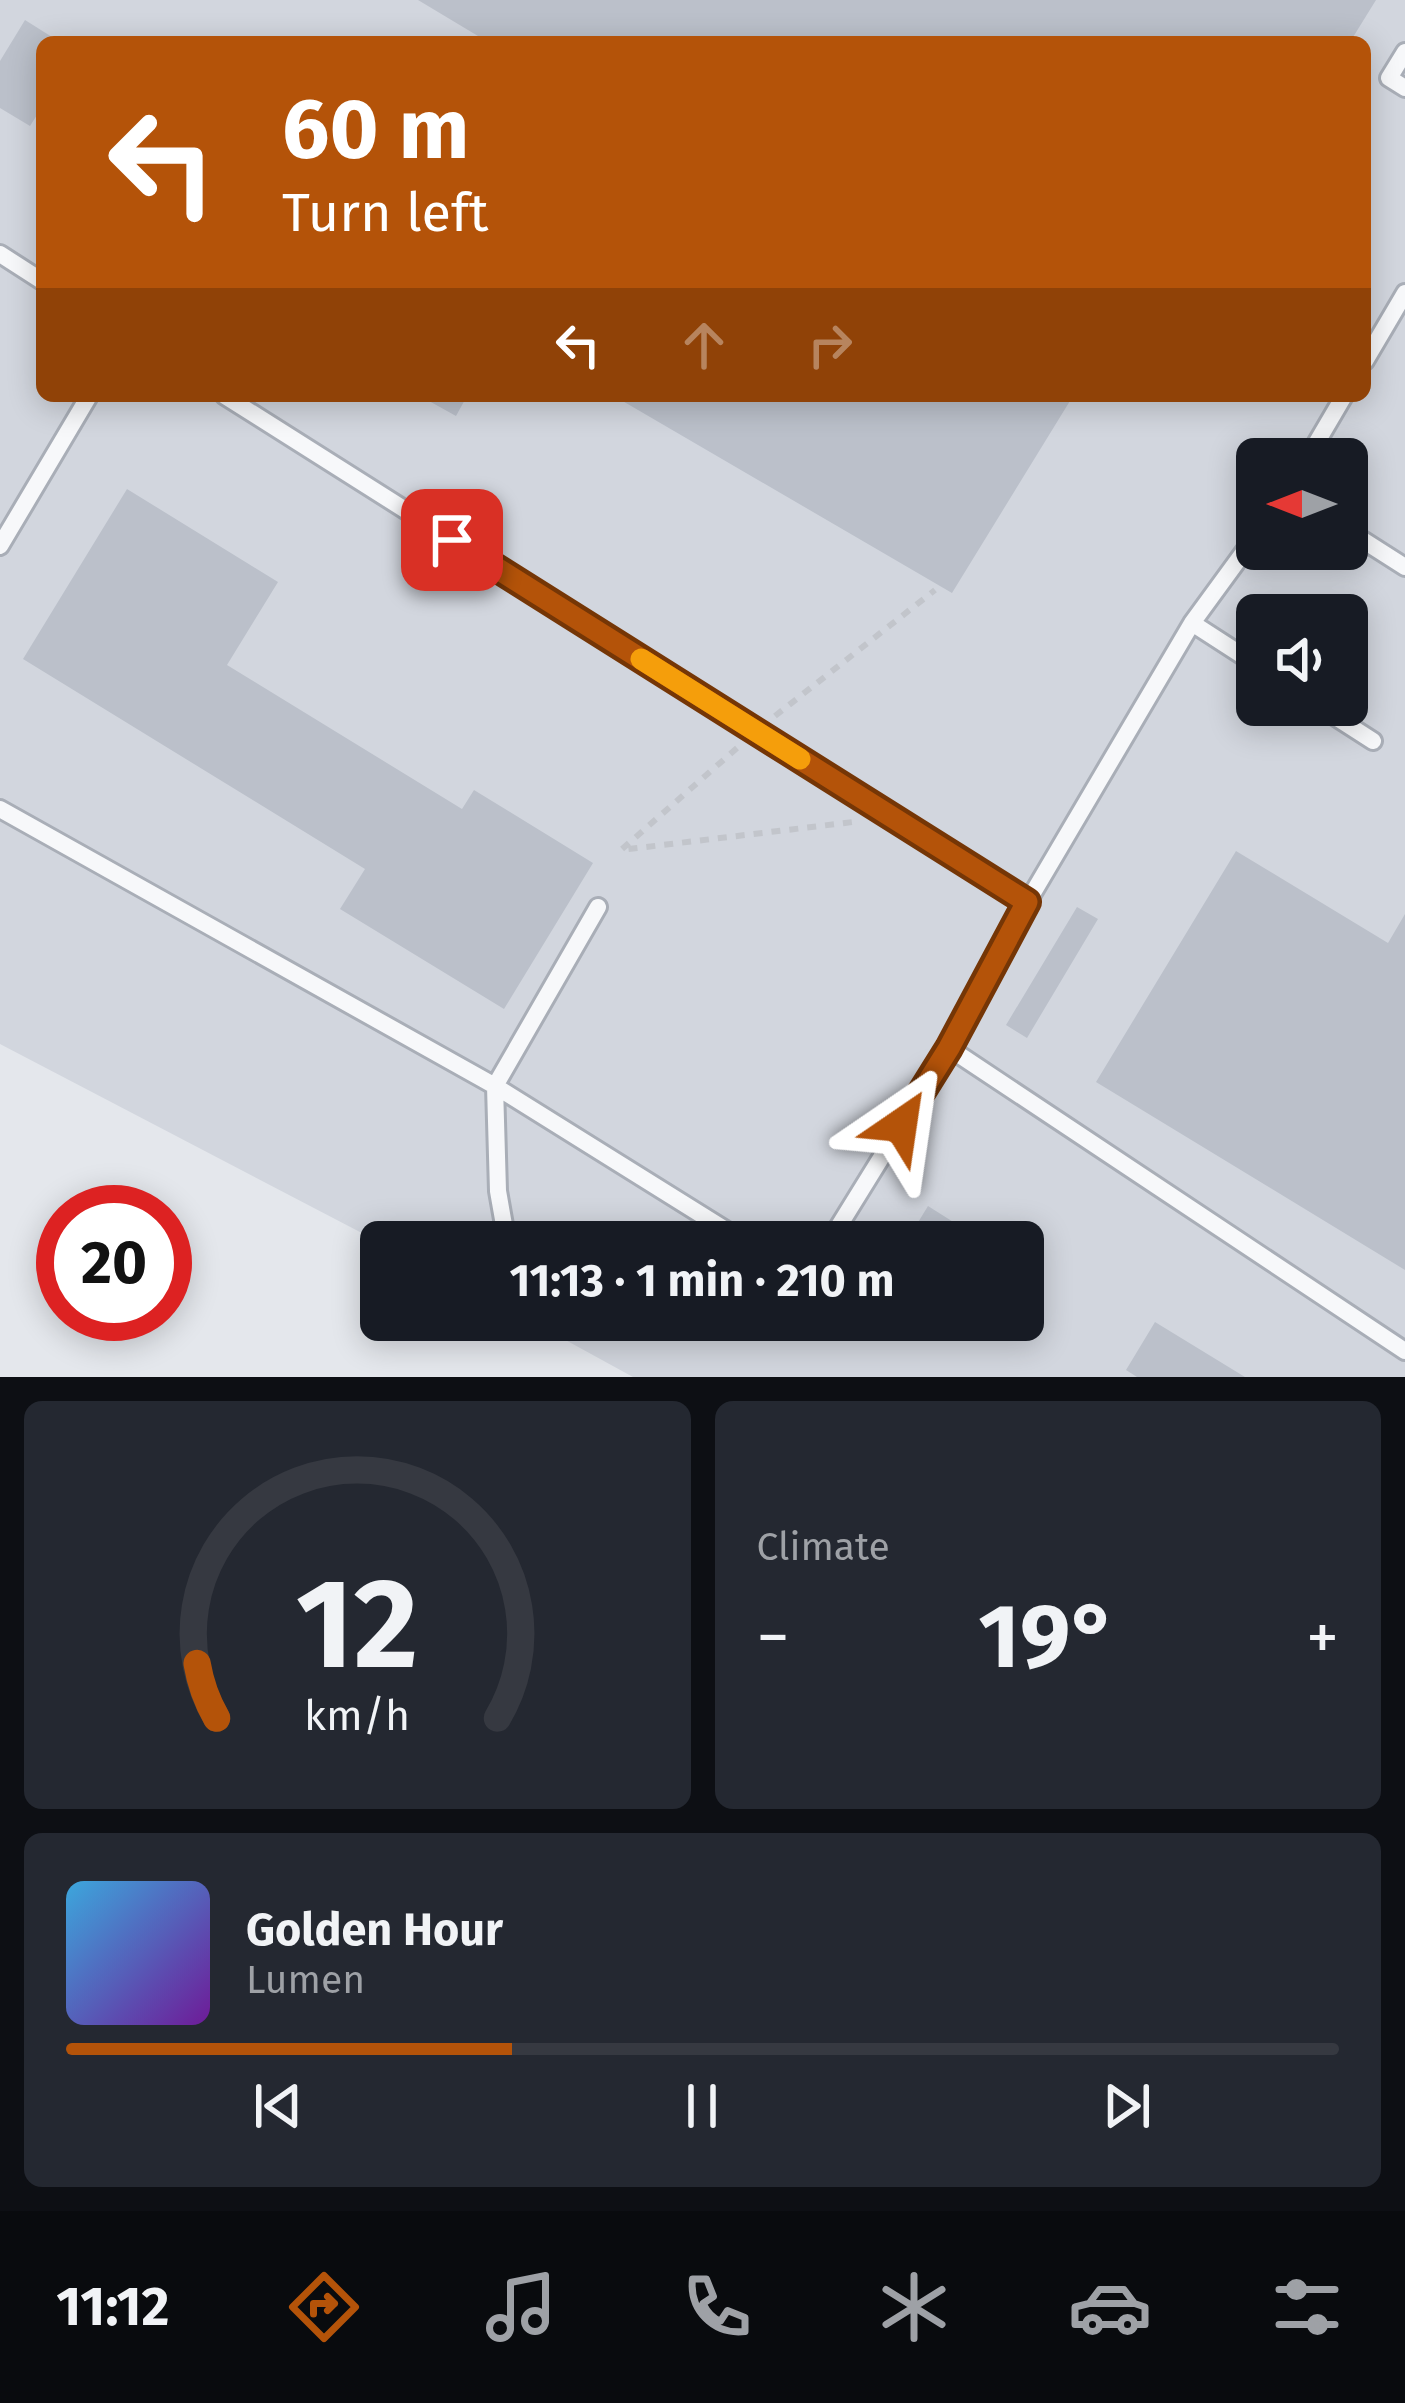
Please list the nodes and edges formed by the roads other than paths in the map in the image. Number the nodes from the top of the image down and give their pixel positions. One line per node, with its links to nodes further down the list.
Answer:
1 (1405, 52): 2 (lane)
2 (1405, 88)
3 (0, 254): 4 (lane)
4 (36, 276)
5 (1404, 296): 6 (lane)
6 (1371, 351)
7 (85, 402): 12 (lane)
8 (235, 402): 20 (lane)
9 (1340, 402): 10 (lane)
10 (1319, 438)
11 (1368, 543): 14 (lane)
12 (0, 546)
13 (1236, 563): 15 (lane)
14 (1405, 567)
15 (1192, 623): 16 (lane); 20 (lane)
16 (1236, 651)
17 (1350, 726): 18 (lane)
18 (1373, 741)
19 (0, 809): 23 (lane)
20 (1027, 902): 22 (lane)
21 (598, 907): 23 (lane)
22 (949, 1048): 26 (lane); 27 (lane)
23 (495, 1086): 24 (lane); 25 (lane)
24 (504, 1221)
25 (711, 1221)
26 (842, 1221)
27 (1405, 1351)

